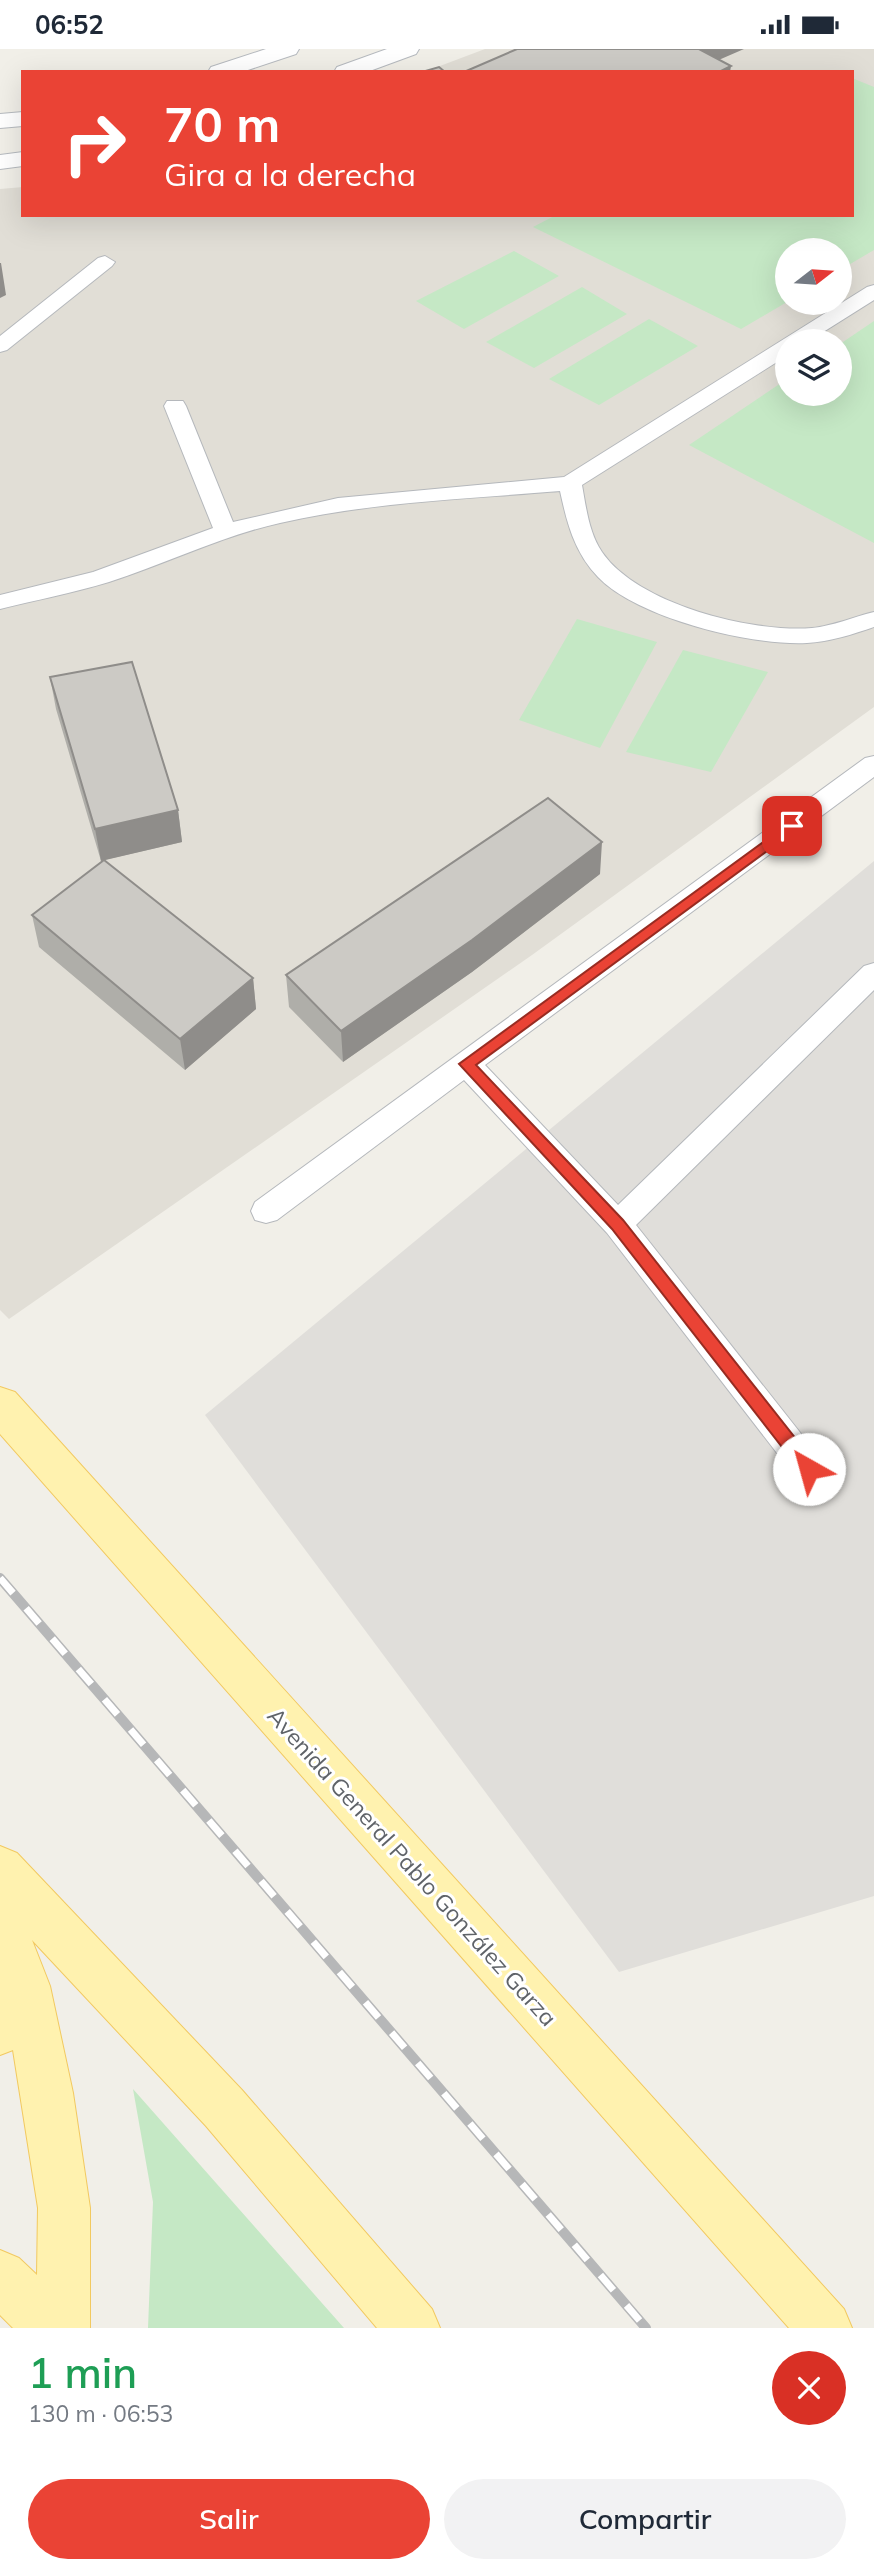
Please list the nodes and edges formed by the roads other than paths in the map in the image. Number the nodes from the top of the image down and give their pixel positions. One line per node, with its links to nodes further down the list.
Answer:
1 (288, 49): 3 (main road)
2 (408, 49): 4 (main road)
3 (225, 70)
4 (350, 70)
5 (21, 119): 6 (main road)
6 (0, 121)
7 (21, 159): 8 (main road)
8 (0, 162)
9 (106, 262): 12 (lane)
10 (874, 291): 11 (lane)
11 (814, 329)
12 (0, 346)
13 (775, 354): 15 (lane)
14 (175, 407): 16 (lane)
15 (570, 483): 16 (lane); 18 (lane)
16 (225, 531): 17 (lane)
17 (0, 602)
18 (874, 619)
19 (874, 764): 21 (lane)
20 (874, 973): 23 (lane)
21 (466, 1064): 22 (lane); 23 (lane)
22 (266, 1211)
23 (618, 1224): 25 (lane)
24 (8, 1428): 34 (main road, Avenida General Pablo González Garza)
25 (809, 1469)
26 (0, 1870): 33 (main road)
27 (0, 1920): 28 (main road)
28 (25, 1986): 29 (main road); 32 (main road)
29 (0, 2030)
30 (0, 2277): 31 (main road)
31 (52, 2328)
32 (63, 2328)
33 (413, 2328)
34 (825, 2328)

